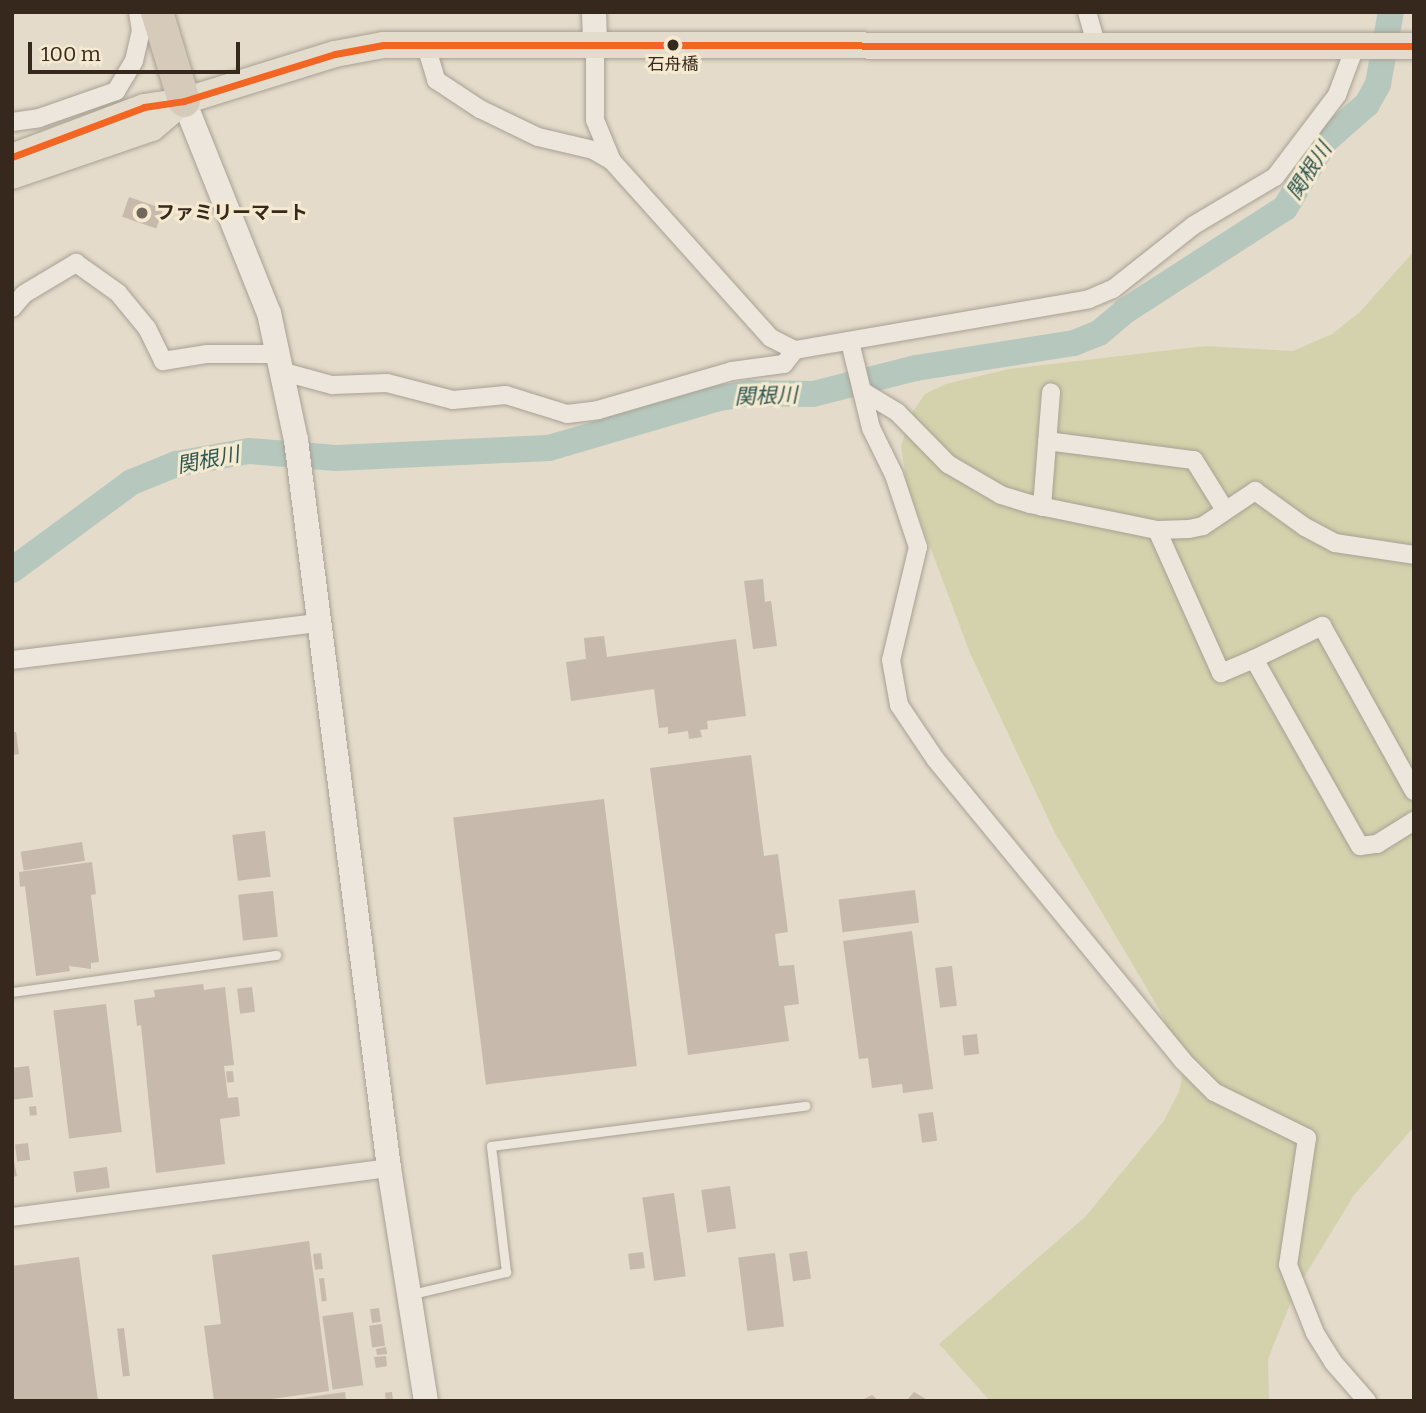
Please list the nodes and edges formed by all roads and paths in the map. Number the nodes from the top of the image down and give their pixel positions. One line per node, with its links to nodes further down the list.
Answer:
1 (138, 12): 11 (street)
2 (157, 12): 10 (highway)
3 (594, 12): 6 (street)
4 (1087, 12): 7 (street)
5 (425, 43): 6 (main road); 10 (main road); 13 (street)
6 (595, 43): 7 (main road); 13 (street)
7 (1097, 46): 8 (main road)
8 (1364, 46): 9 (main road); 16 (street)
9 (1409, 46)
10 (184, 101): 12 (main road); 14 (main road); 18 (street)
11 (12, 122)
12 (12, 157)
13 (612, 161): 17 (street)
14 (12, 176)
15 (12, 308): 18 (street)
16 (850, 342): 17 (street); 19 (street)
17 (795, 350): 18 (street)
18 (282, 363): 26 (street)
19 (862, 391): 22 (street); 38 (street)
20 (1051, 392): 21 (street)
21 (1047, 441): 22 (street); 23 (street)
22 (1042, 507): 24 (street)
23 (1225, 510): 24 (street); 25 (street)
24 (1157, 530): 27 (street)
25 (1414, 555)
26 (319, 623): 28 (street); 34 (street)
27 (1254, 659): 29 (street); 30 (street)
28 (12, 660)
29 (1414, 791)
30 (1414, 821)
31 (276, 955): 32 (lane)
32 (12, 992)
33 (806, 1106): 36 (lane)
34 (389, 1168): 35 (street); 36 (street)
35 (12, 1217)
36 (412, 1294): 37 (street)
37 (426, 1401)
38 (1367, 1401)

